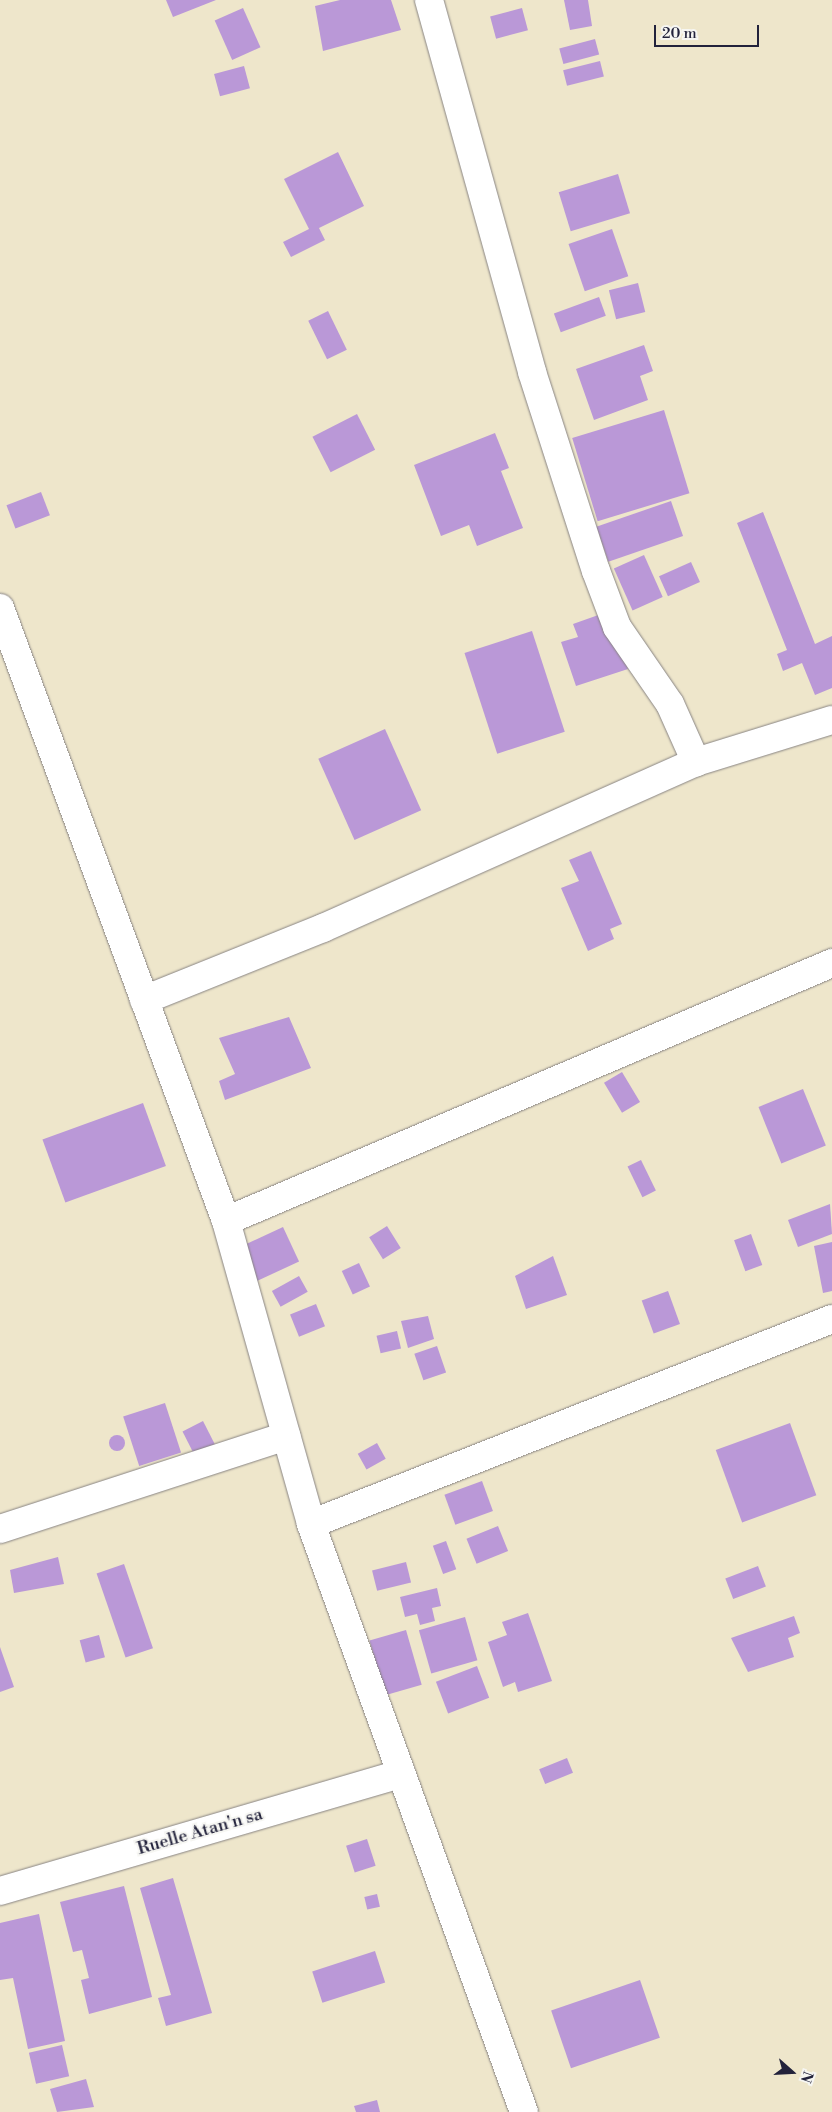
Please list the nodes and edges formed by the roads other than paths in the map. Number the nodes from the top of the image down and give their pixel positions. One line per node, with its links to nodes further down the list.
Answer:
1 (429, 0): 4 (street)
2 (0, 608): 6 (street)
3 (832, 720): 4 (street)
4 (696, 762): 6 (street)
5 (832, 962): 7 (street)
6 (144, 1000): 7 (street)
7 (226, 1221): 9 (street)
8 (832, 1319): 10 (street)
9 (286, 1436): 10 (street); 11 (street)
10 (311, 1524): 12 (street)
11 (0, 1529)
12 (401, 1774): 13 (street, Ruelle Atan'n sa); 14 (street)
13 (0, 1891)
14 (524, 2112)

